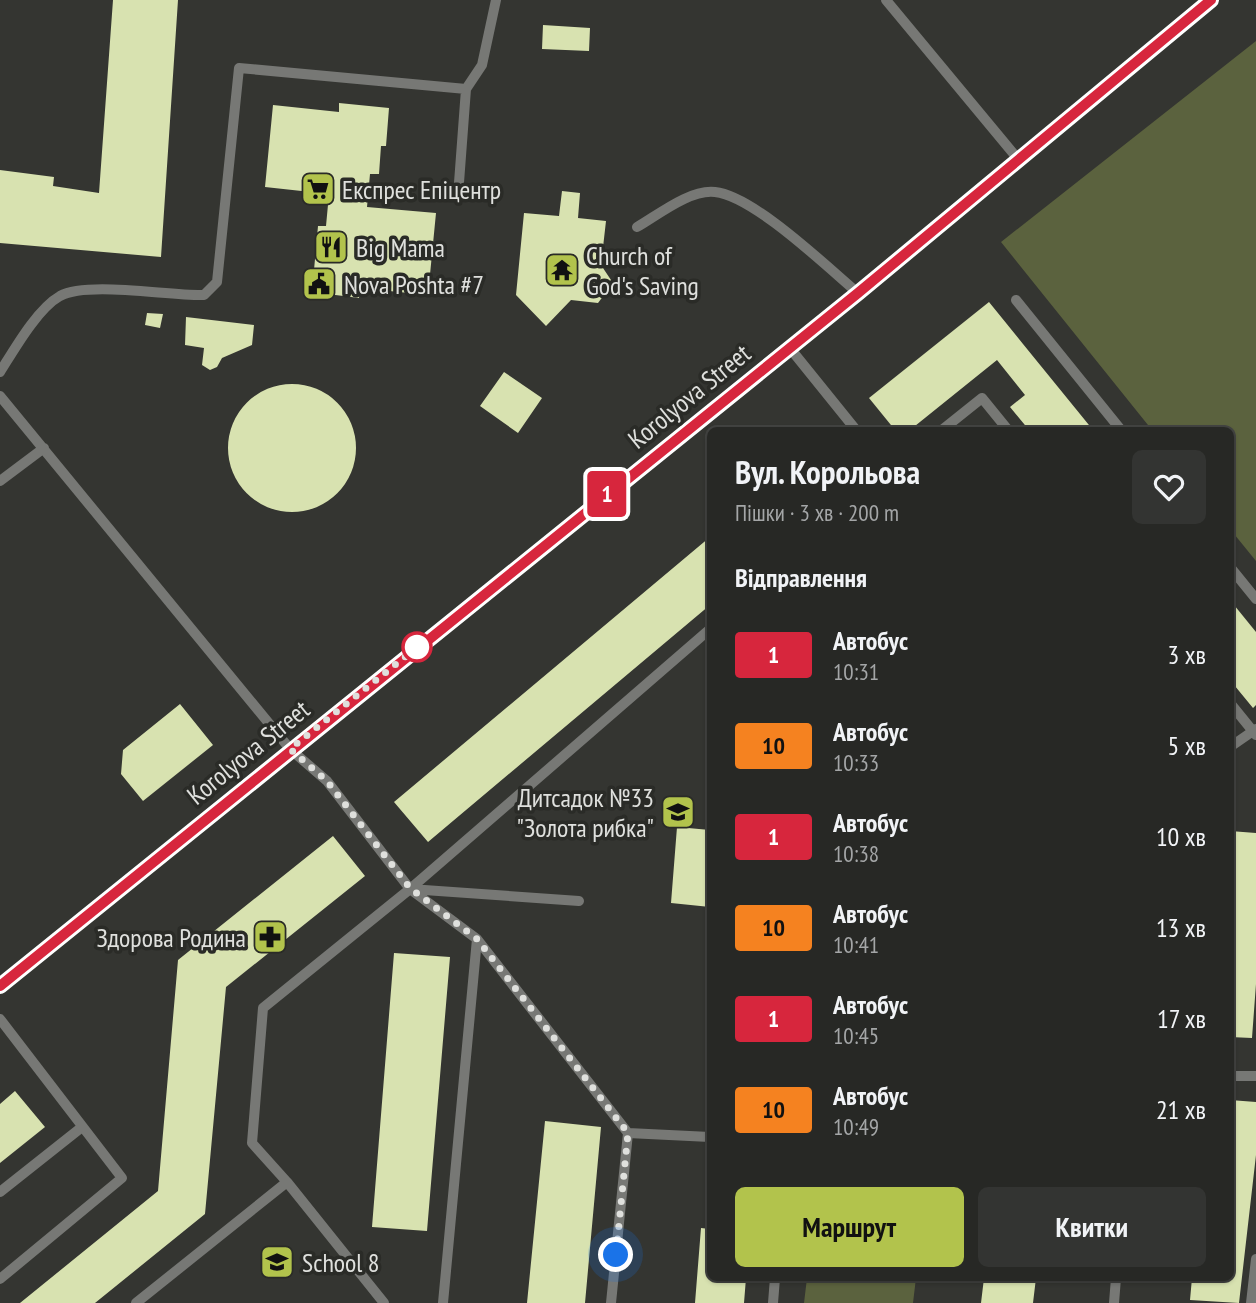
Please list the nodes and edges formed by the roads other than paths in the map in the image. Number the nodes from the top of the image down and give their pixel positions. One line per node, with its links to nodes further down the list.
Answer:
1 (495, 0): 4 (lane)
2 (886, 0): 5 (lane)
3 (1211, 0): 5 (street, Korolyova Street)
4 (466, 89): 6 (lane); 11 (lane)
5 (1018, 159): 8 (street, Korolyova Street)
6 (458, 196)
7 (637, 227): 8 (lane)
8 (858, 293): 10 (street, Korolyova Street)
9 (1016, 300): 16 (lane)
10 (789, 347): 13 (lane); 25 (street, Korolyova Street)
11 (0, 372)
12 (0, 396): 17 (lane)
13 (854, 427)
14 (946, 427): 15 (lane)
15 (1006, 427)
16 (1119, 427)
17 (44, 448): 18 (lane); 25 (lane)
18 (0, 481)
19 (1234, 572): 20 (lane)
20 (1256, 599)
21 (707, 632): 26 (lane)
22 (1234, 708): 23 (lane)
23 (1255, 732): 24 (lane)
24 (1234, 745)
25 (290, 749): 26 (lane); 29 (street, Korolyova Street)
26 (410, 888): 27 (lane); 28 (lane); 36 (lane)
27 (579, 901)
28 (477, 939): 34 (lane); 44 (lane)
29 (0, 986)
30 (0, 1019): 33 (lane)
31 (1234, 1076): 32 (lane)
32 (1256, 1076)
33 (82, 1127): 37 (lane); 39 (lane)
34 (628, 1133): 35 (lane); 45 (lane)
35 (707, 1137)
36 (287, 1182): 42 (lane); 43 (lane)
37 (0, 1192)
38 (1256, 1259): 48 (lane)
39 (0, 1279)
40 (775, 1281): 46 (lane)
41 (1116, 1281): 47 (lane)
42 (136, 1303)
43 (384, 1303)
44 (443, 1303)
45 (611, 1303)
46 (773, 1303)
47 (1114, 1303)
48 (1251, 1303)

